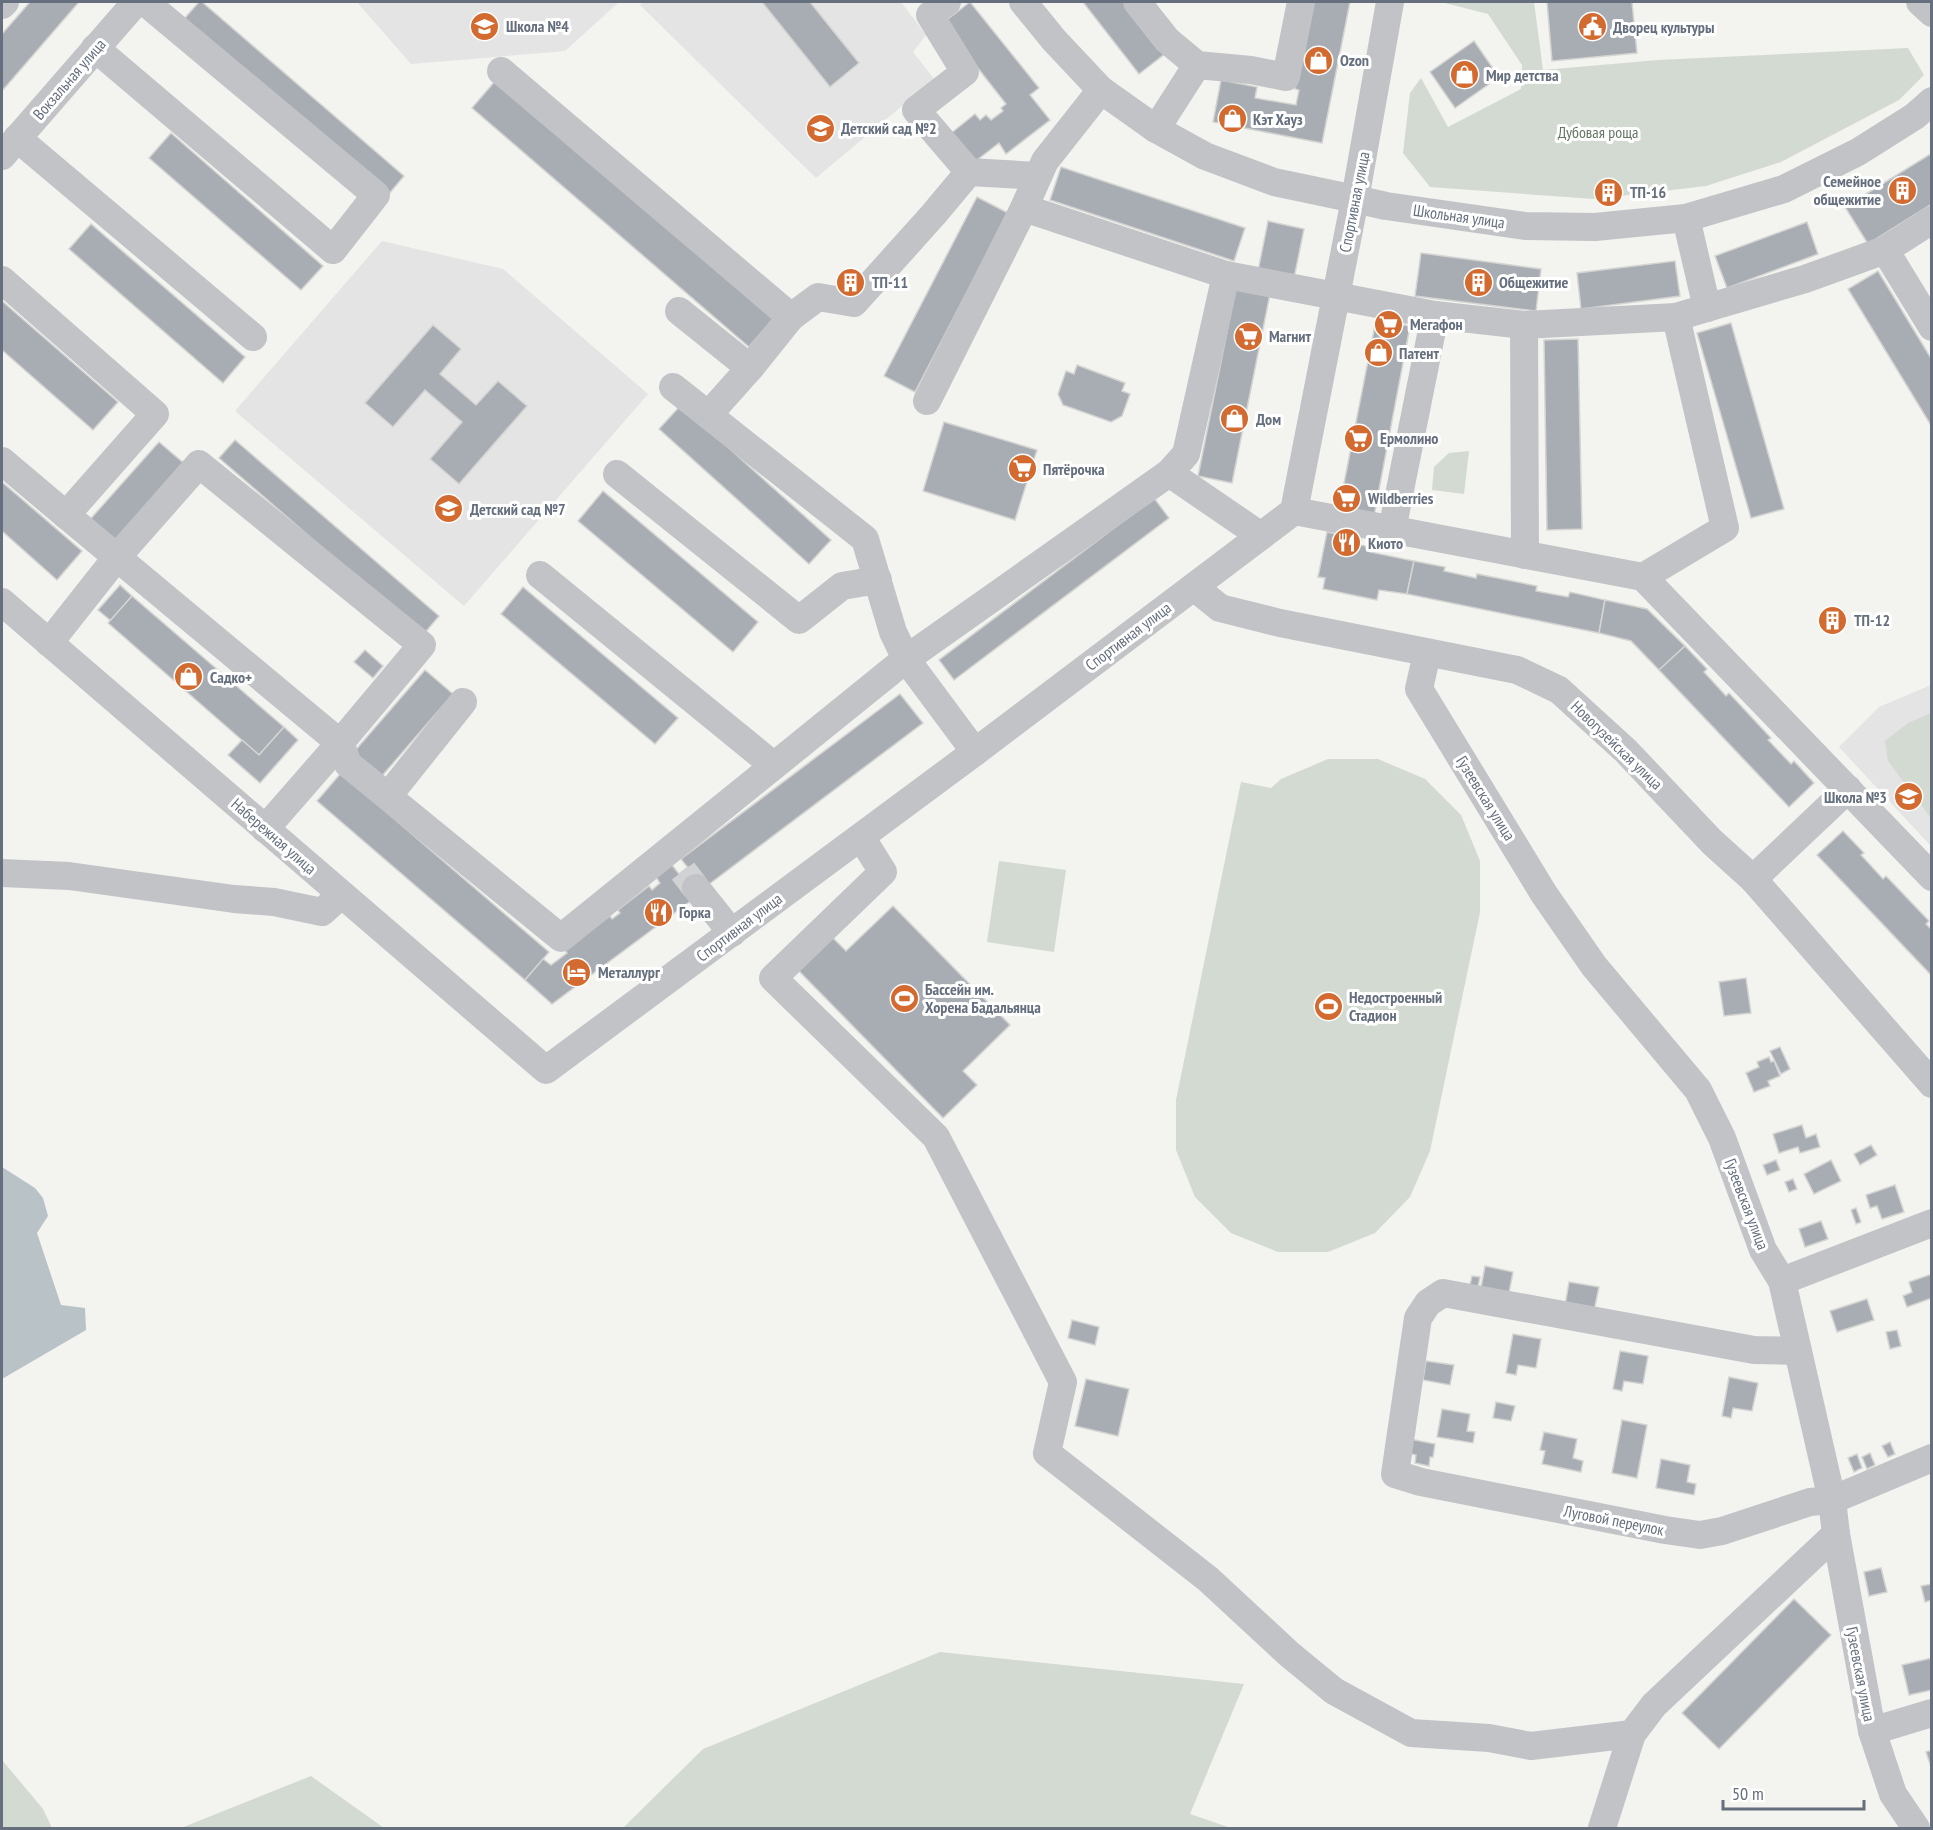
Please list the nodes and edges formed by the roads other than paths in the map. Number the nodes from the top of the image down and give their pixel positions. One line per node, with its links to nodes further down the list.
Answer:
1 (5, 2): 10 (street)
2 (136, 2): 12 (street, Вокзальная улица)
3 (145, 2): 12 (street)
4 (947, 2): 19 (street)
5 (1023, 2): 15 (street, Школьная улица)
6 (1137, 2): 13 (street)
7 (1301, 2): 13 (street)
8 (1390, 2): 21 (street, Спортивная улица)
9 (1920, 2): 11 (street)
10 (2, 5)
11 (1932, 13)
12 (95, 48): 18 (street, Вокзальная улица)
13 (1197, 65): 17 (street)
14 (501, 71): 32 (street)
15 (1101, 90): 17 (street, Школьная улица); 20 (street)
16 (1932, 101): 23 (street, Школьная улица)
17 (1156, 129): 21 (street, Школьная улица)
18 (9, 147): 36 (street)
19 (969, 172): 20 (street); 32 (street)
20 (1038, 176): 22 (street)
21 (1354, 199): 23 (street, Школьная улица); 28 (street, Спортивная улица)
22 (1024, 208): 26 (street); 39 (street)
23 (1686, 218): 29 (street)
24 (1932, 220): 25 (street)
25 (1885, 250): 29 (street); 35 (street)
26 (1226, 275): 28 (street); 42 (street)
27 (2, 280): 45 (street)
28 (1336, 295): 31 (street); 44 (street, Спортивная улица)
29 (1707, 308): 33 (street)
30 (679, 311): 37 (street)
31 (1435, 315): 34 (street); 46 (street)
32 (790, 317): 37 (street)
33 (1676, 317): 34 (street); 51 (street)
34 (1524, 325): 48 (street)
35 (1932, 327)
36 (253, 338)
37 (750, 368): 40 (street)
38 (673, 387): 40 (street)
39 (927, 401)
40 (709, 414): 52 (street)
41 (2, 461): 45 (street)
42 (1169, 473): 47 (street); 57 (street)
43 (617, 474): 52 (street)
44 (1294, 511): 46 (street); 47 (street, Спортивная улица)
45 (66, 515): 49 (street)
46 (1392, 530): 48 (street)
47 (1261, 536): 53 (street, Спортивная улица)
48 (1525, 555): 51 (street)
49 (117, 557): 55 (street); 59 (street); 59 (street)
50 (540, 575): 61 (street)
51 (1644, 577): 62 (street)
52 (878, 580): 57 (street)
53 (1194, 587): 56 (street, Новогузейская улица); 60 (street, Спортивная улица)
54 (2, 602): 55 (street, Набережная улица)
55 (49, 643): 64 (street, Набережная улица)
56 (1427, 652): 69 (street, Новогузейская улица); 75 (street, Гузеевская улица)
57 (906, 659): 60 (street); 61 (street)
58 (463, 702): 63 (street)
59 (340, 743): 63 (street); 64 (street)
60 (975, 752): 65 (street, Спортивная улица)
61 (773, 765): 66 (street)
62 (1848, 789): 68 (street); 69 (street)
63 (388, 796): 66 (street)
64 (265, 829): 70 (street, Набережная улица)
65 (861, 837): 71 (street, Спортивная улица); 82 (street)
66 (682, 870): 71 (street)
67 (2, 873): 70 (street)
68 (1932, 877)
69 (1753, 879): 73 (street, Новогузейская улица)
70 (341, 895): 72 (street, Набережная улица)
71 (732, 933): 72 (street, Спортивная улица)
72 (546, 1070)
73 (1932, 1084)
74 (1932, 1223): 75 (street)
75 (1782, 1281): 76 (street, Гузеевская улица)
76 (1797, 1350): 78 (street, Гузеевская улица); 78 (street, Луговой переулок)
77 (1932, 1458): 78 (street, Луговой переулок)
78 (1832, 1500): 79 (street, Гузеевская улица)
79 (1836, 1534): 81 (street, Гузеевская улица); 82 (street)
80 (1932, 1713): 81 (street)
81 (1872, 1731): 84 (street, Гузеевская улица)
82 (1632, 1734): 83 (street)
83 (1602, 1828)
84 (1916, 1828)

